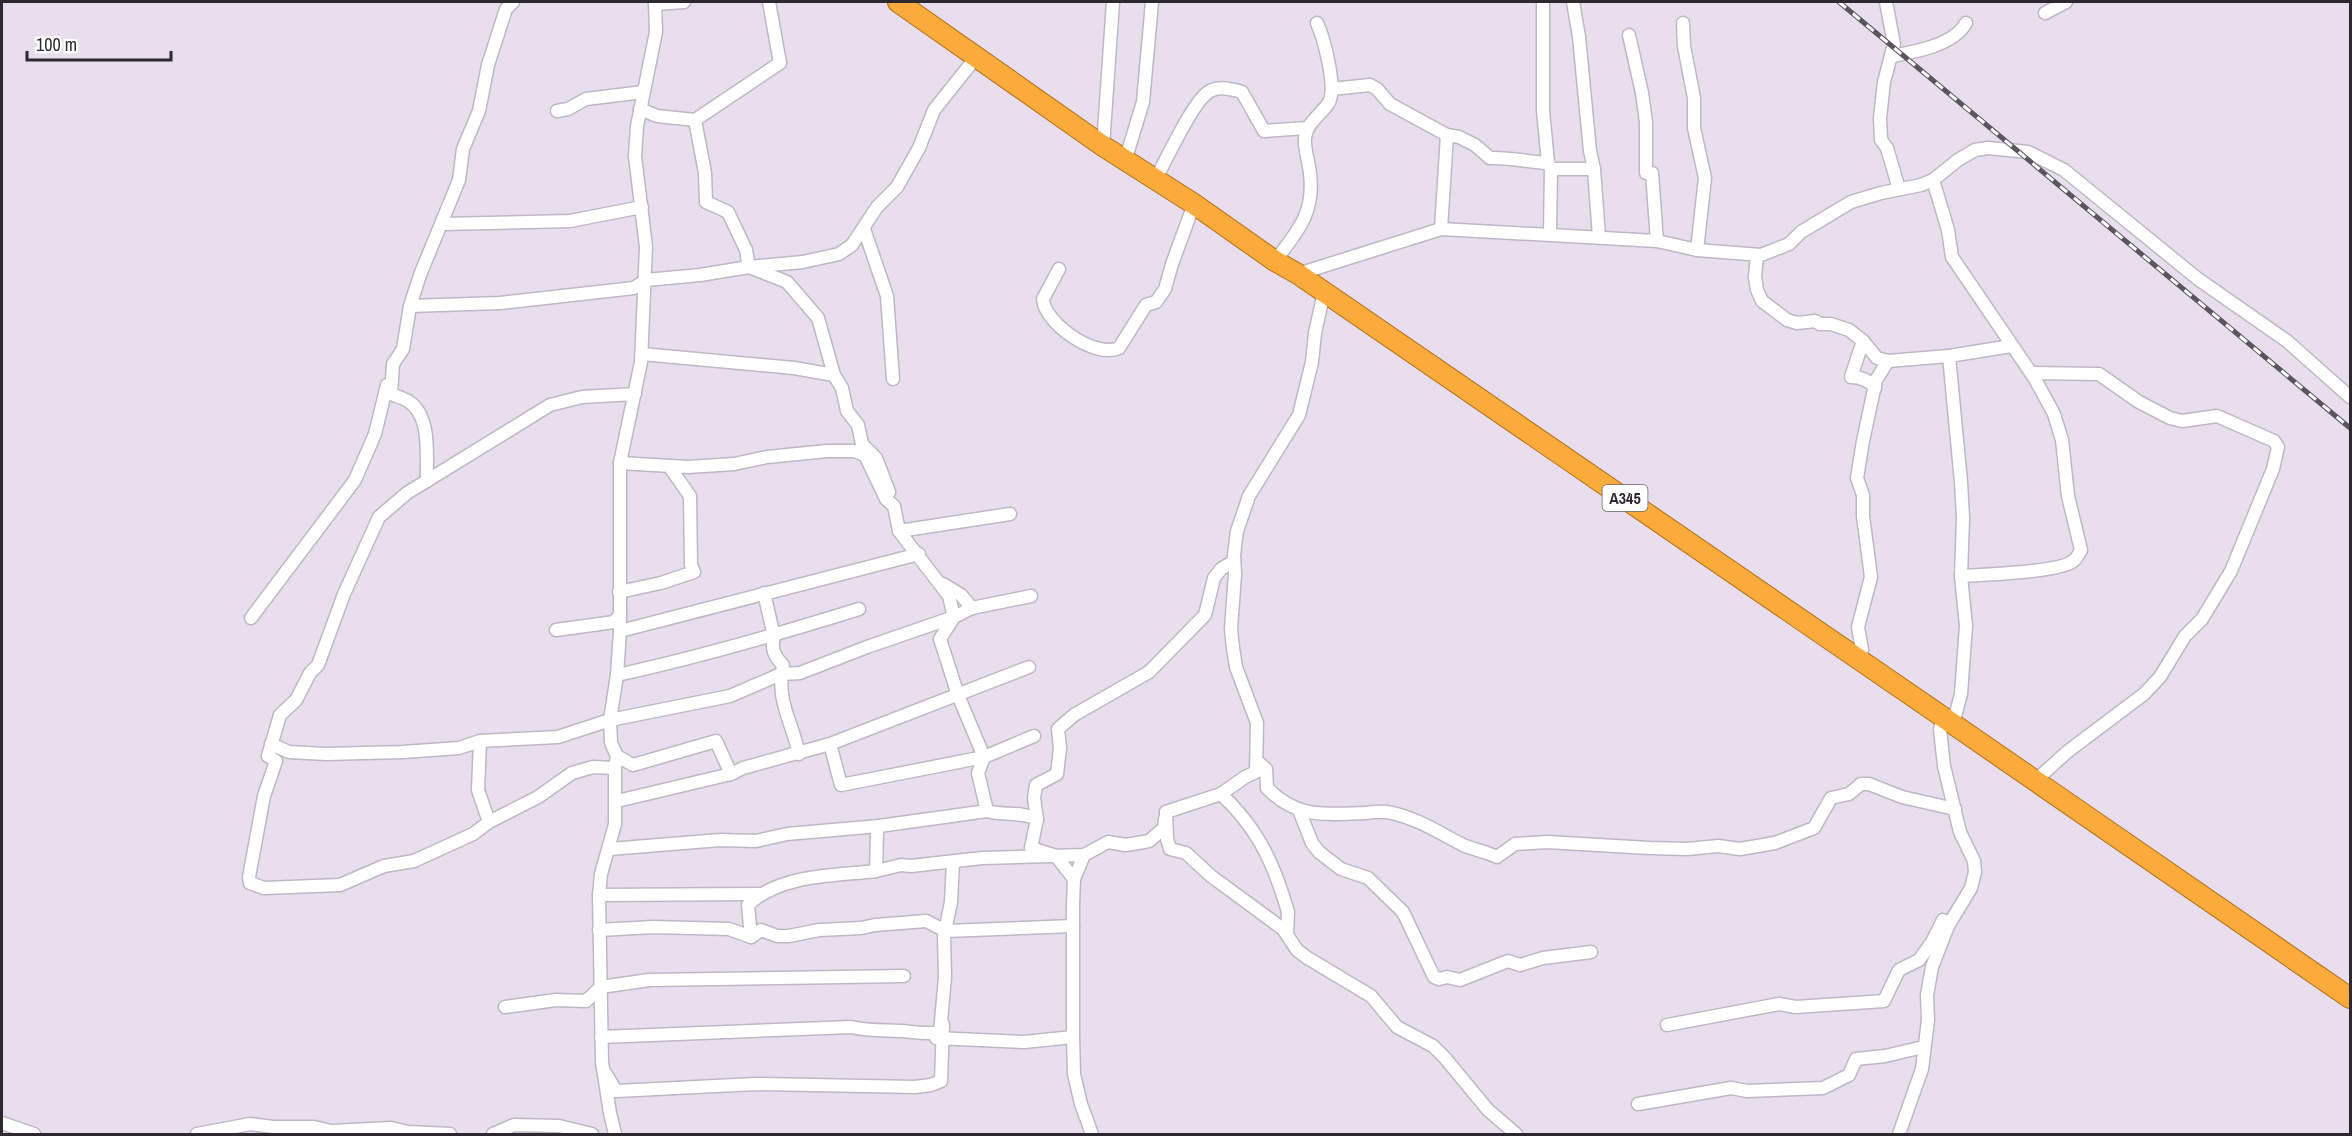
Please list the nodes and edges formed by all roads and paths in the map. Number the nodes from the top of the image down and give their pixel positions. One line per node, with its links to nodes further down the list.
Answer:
1 (513, 2): 35 (street)
2 (684, 2): 11 (street)
3 (770, 2): 23 (street)
4 (898, 2): 17 (highway, A345)
5 (1113, 2): 26 (street)
6 (1152, 2): 27 (street)
7 (1543, 2): 28 (street)
8 (1573, 2): 29 (street)
9 (1886, 2): 18 (street)
10 (2066, 2): 12 (street)
11 (655, 3): 20 (street)
12 (2046, 13)
13 (1317, 23): 19 (street)
14 (1683, 23): 41 (street)
15 (1966, 23): 18 (street)
16 (1629, 35): 40 (street)
17 (977, 56): 26 (highway, A345); 36 (street)
18 (1892, 56): 32 (street)
19 (1332, 89): 24 (street); 25 (street)
20 (643, 92): 21 (street); 22 (street)
21 (640, 108): 23 (street); 34 (street)
22 (557, 111)
23 (694, 120): 44 (street)
24 (1307, 128): 30 (street); 43 (street)
25 (1447, 135): 28 (street); 37 (street)
26 (1103, 146): 27 (highway, A345)
27 (1125, 161): 30 (highway, A345)
28 (1549, 166): 29 (street); 38 (street)
29 (1594, 169): 39 (street)
30 (1155, 180): 33 (highway, A345)
31 (1933, 180): 32 (street); 51 (street); 61 (street)
32 (1899, 189): 42 (street)
33 (1194, 204): 43 (highway, A345); 45 (street)
34 (642, 207): 35 (street); 47 (street)
35 (442, 224): 49 (street)
36 (864, 229): 44 (street); 58 (street)
37 (1441, 229): 38 (street); 46 (street)
38 (1550, 234): 39 (street)
39 (1599, 237): 40 (street)
40 (1657, 241): 41 (street)
41 (1697, 250): 42 (street)
42 (1757, 255): 50 (street)
43 (1275, 261): 46 (highway, A345)
44 (749, 267): 47 (street); 57 (street)
45 (1059, 269)
46 (1298, 274): 48 (highway, A345)
47 (646, 280): 49 (street); 52 (street)
48 (1324, 292): 71 (street); 85 (highway, A345)
49 (410, 306): 55 (street)
50 (1863, 341): 54 (street); 59 (street)
51 (2011, 346): 53 (street); 56 (street)
52 (642, 354): 57 (street); 60 (street)
53 (1949, 356): 54 (street); 72 (street)
54 (1888, 361): 59 (street)
55 (393, 364): 66 (street); 81 (street)
56 (2031, 373): 72 (street); 101 (street)
57 (834, 375): 62 (street)
58 (893, 379)
59 (1875, 388): 85 (street)
60 (635, 394): 64 (street); 66 (street)
61 (2350, 397)
62 (862, 444): 63 (street); 67 (street)
63 (767, 457): 65 (street); 67 (street)
64 (620, 463): 65 (street); 74 (street)
65 (669, 466): 74 (street)
66 (427, 481): 94 (street)
67 (894, 506): 69 (street)
68 (1010, 514): 69 (street)
69 (899, 531): 70 (street)
70 (919, 554): 73 (street); 75 (street)
71 (1234, 561): 98 (street); 110 (street)
72 (1961, 576): 91 (street)
73 (933, 577): 77 (street); 80 (street)
74 (620, 592): 79 (street)
75 (764, 593): 83 (street); 84 (street)
76 (1031, 596): 77 (street)
77 (972, 608): 80 (street)
78 (859, 609): 84 (street)
79 (620, 615): 82 (street); 83 (street)
80 (954, 617): 87 (street); 89 (street)
81 (251, 618)
82 (556, 630)
83 (620, 631): 88 (street)
84 (774, 636): 87 (street); 88 (street)
85 (1859, 661): 91 (highway, A345)
86 (1029, 667): 89 (street)
87 (781, 674): 90 (street); 96 (street)
88 (617, 675): 90 (street)
89 (958, 695): 95 (street); 97 (street)
90 (610, 720): 93 (street); 99 (street)
91 (1948, 721): 101 (highway, A345); 102 (street)
92 (1034, 736): 97 (street)
93 (480, 741): 94 (street); 111 (street)
94 (271, 744): 111 (street)
95 (830, 744): 96 (street); 97 (street)
96 (799, 754): 100 (street)
97 (984, 757): 108 (street)
98 (1257, 761): 103 (street); 107 (street)
99 (616, 762): 100 (street); 104 (street); 111 (street)
100 (731, 774): 104 (street)
101 (2035, 781): 131 (highway, A345)
102 (1948, 782): 105 (street); 106 (street)
103 (1221, 794): 109 (street); 125 (street)
104 (617, 801): 113 (street)
105 (1930, 804): 106 (street); 107 (street)
106 (1956, 809): 121 (street)
107 (1299, 810): 127 (street)
108 (987, 811): 110 (street); 112 (street)
109 (1166, 812): 114 (street); 125 (street)
110 (1037, 819): 115 (street)
111 (489, 822)
112 (879, 826): 113 (street); 117 (street)
113 (610, 849): 120 (street)
114 (1083, 855): 115 (street); 118 (street)
115 (1056, 856): 116 (street); 118 (street)
116 (954, 862): 117 (street); 124 (street)
117 (876, 871): 119 (street)
118 (1074, 879): 122 (street)
119 (759, 894): 120 (street); 126 (street)
120 (599, 895): 123 (street)
121 (1959, 909): 133 (street); 138 (street)
122 (1073, 926): 124 (street); 136 (street)
123 (599, 930): 126 (street); 130 (street)
124 (946, 931): 126 (street); 129 (street)
125 (1287, 934): 150 (street)
126 (751, 937)
127 (1591, 952)
128 (904, 976): 130 (street)
129 (944, 984): 135 (street); 137 (street)
130 (601, 987): 132 (street); 135 (street)
131 (2350, 998)
132 (505, 1007)
133 (1667, 1025)
134 (910, 1036): 137 (street)
135 (601, 1037): 139 (street)
136 (1073, 1037): 137 (street); 149 (street)
137 (944, 1038): 139 (street)
138 (1924, 1049): 140 (street); 151 (street)
139 (603, 1070): 148 (street)
140 (1638, 1104)
141 (2, 1123): 143 (street)
142 (232, 1131): 144 (street); 145 (street)
143 (34, 1134)
144 (197, 1134)
145 (450, 1134)
146 (493, 1134): 147 (street)
147 (592, 1134)
148 (615, 1134)
149 (1092, 1134)
150 (1516, 1134)
151 (1899, 1134)

